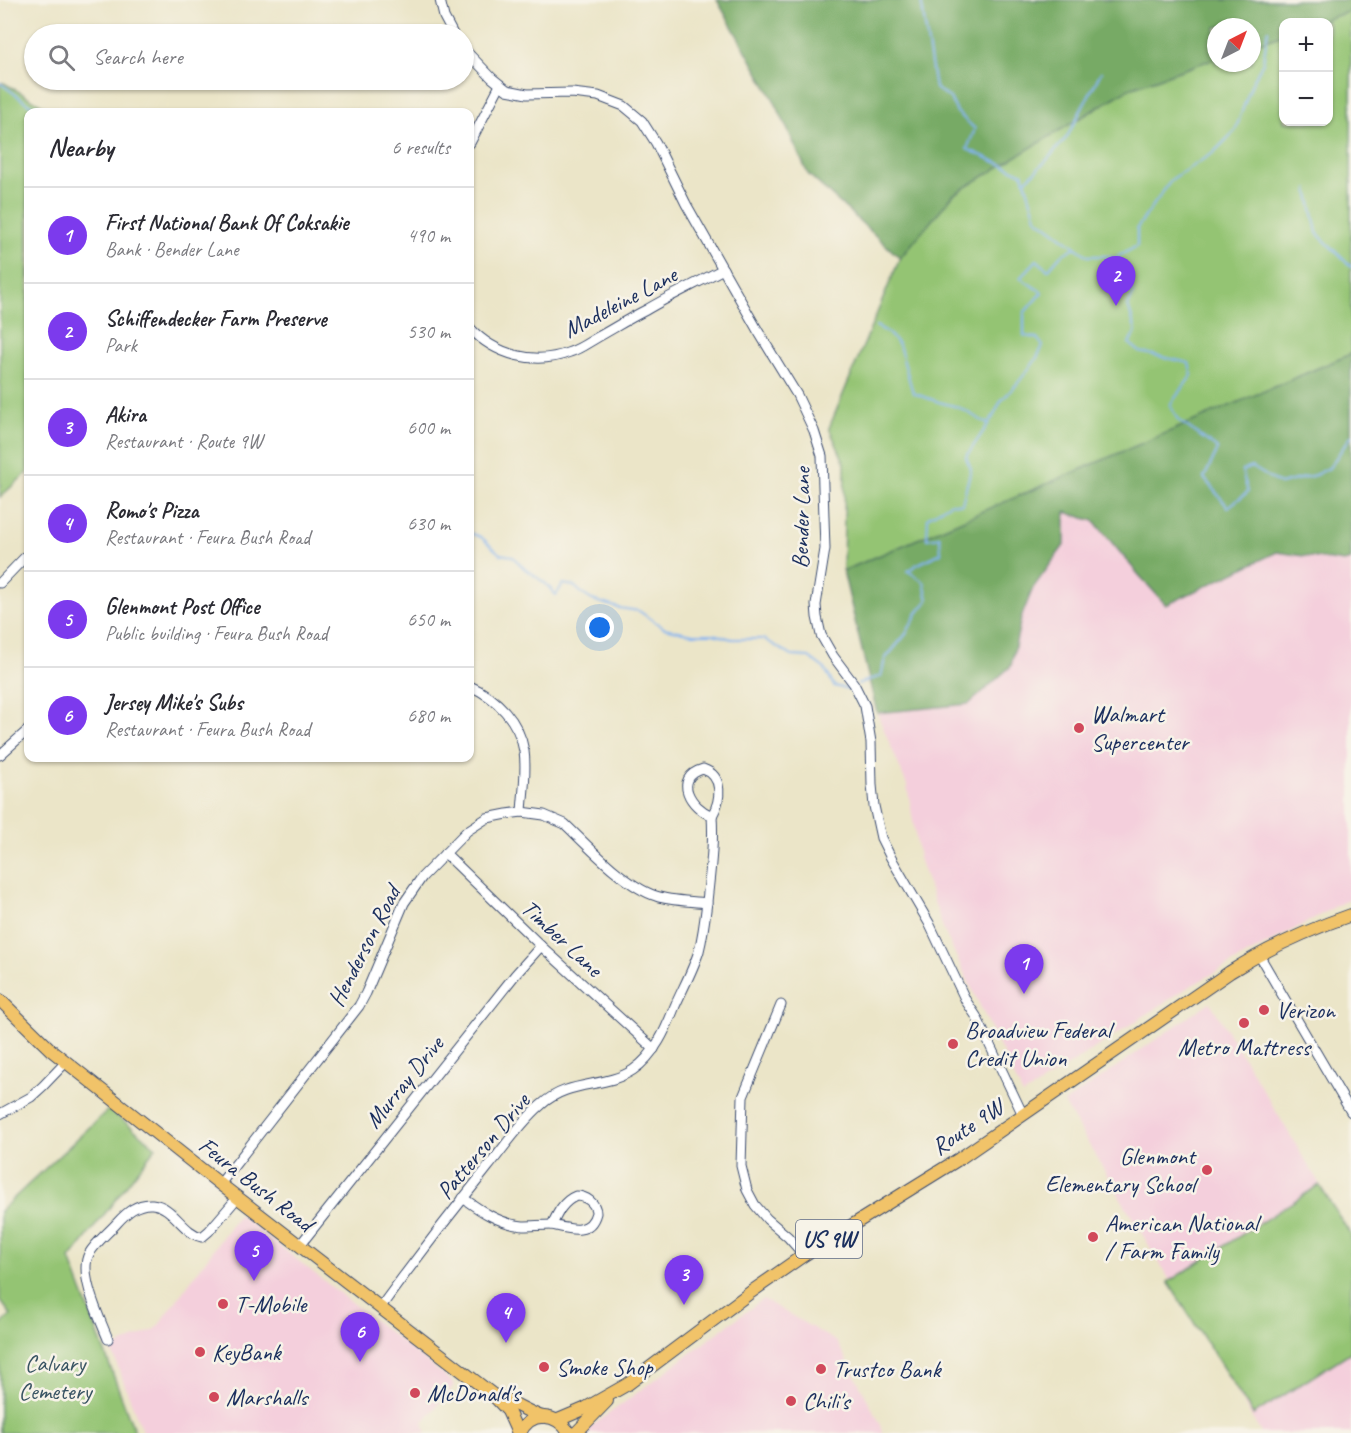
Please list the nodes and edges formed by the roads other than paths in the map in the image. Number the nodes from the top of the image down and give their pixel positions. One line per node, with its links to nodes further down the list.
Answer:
1 (440, 0): 2 (street)
2 (448, 24)
3 (474, 61): 4 (street, Bender Lane)
4 (500, 85): 5 (street); 6 (street, Bender Lane)
5 (474, 135)
6 (723, 269): 7 (street, Madeleine Lane); 26 (street, Bender Lane)
7 (474, 333)
8 (24, 558): 9 (street)
9 (0, 583)
10 (474, 688): 13 (street)
11 (24, 733): 12 (street)
12 (0, 754)
13 (522, 812): 15 (street, Henderson Road); 16 (street, Henderson Road)
14 (712, 816): 14 (street, Patterson Drive); 16 (street, Patterson Drive)
15 (444, 853): 18 (street, Timber Lane); 27 (street, Henderson Road)
16 (707, 903): 22 (street, Patterson Drive)
17 (1351, 915): 19 (main road, Route 9W / US 9W)
18 (541, 946): 22 (street, Timber Lane); 31 (street, Murray Drive)
19 (1258, 955): 24 (street); 26 (main road, Route 9W / US 9W)
20 (0, 1000): 23 (main road, Feura Bush Road)
21 (781, 1005): 32 (street)
22 (654, 1049): 29 (street, Patterson Drive)
23 (66, 1062): 25 (street); 27 (main road, Feura Bush Road)
24 (1351, 1112)
25 (0, 1114)
26 (1023, 1115): 32 (main road, Route 9W / US 9W)
27 (220, 1184): 28 (main road, Feura Bush Road)
28 (238, 1197): 31 (main road, Feura Bush Road); 34 (street)
29 (463, 1198): 30 (street); 33 (street, Patterson Drive)
30 (552, 1225): 30 (street)
31 (300, 1245): 33 (main road, Feura Bush Road)
32 (804, 1255): 35 (main road, Route 9W / US 9W)
33 (380, 1308): 36 (main road, Feura Bush Road)
34 (108, 1339)
35 (616, 1391): 38 (main road, Route 9W / US 9W); 41 (main road, Route 9W / US 9W)
36 (492, 1394): 37 (main road, Feura Bush Road); 39 (main road, Feura Bush Road)
37 (542, 1417): 38 (main road, Feura Bush Road); 39 (main road)
38 (558, 1420): 40 (main road)
39 (519, 1433)
40 (569, 1433)
41 (576, 1433)

